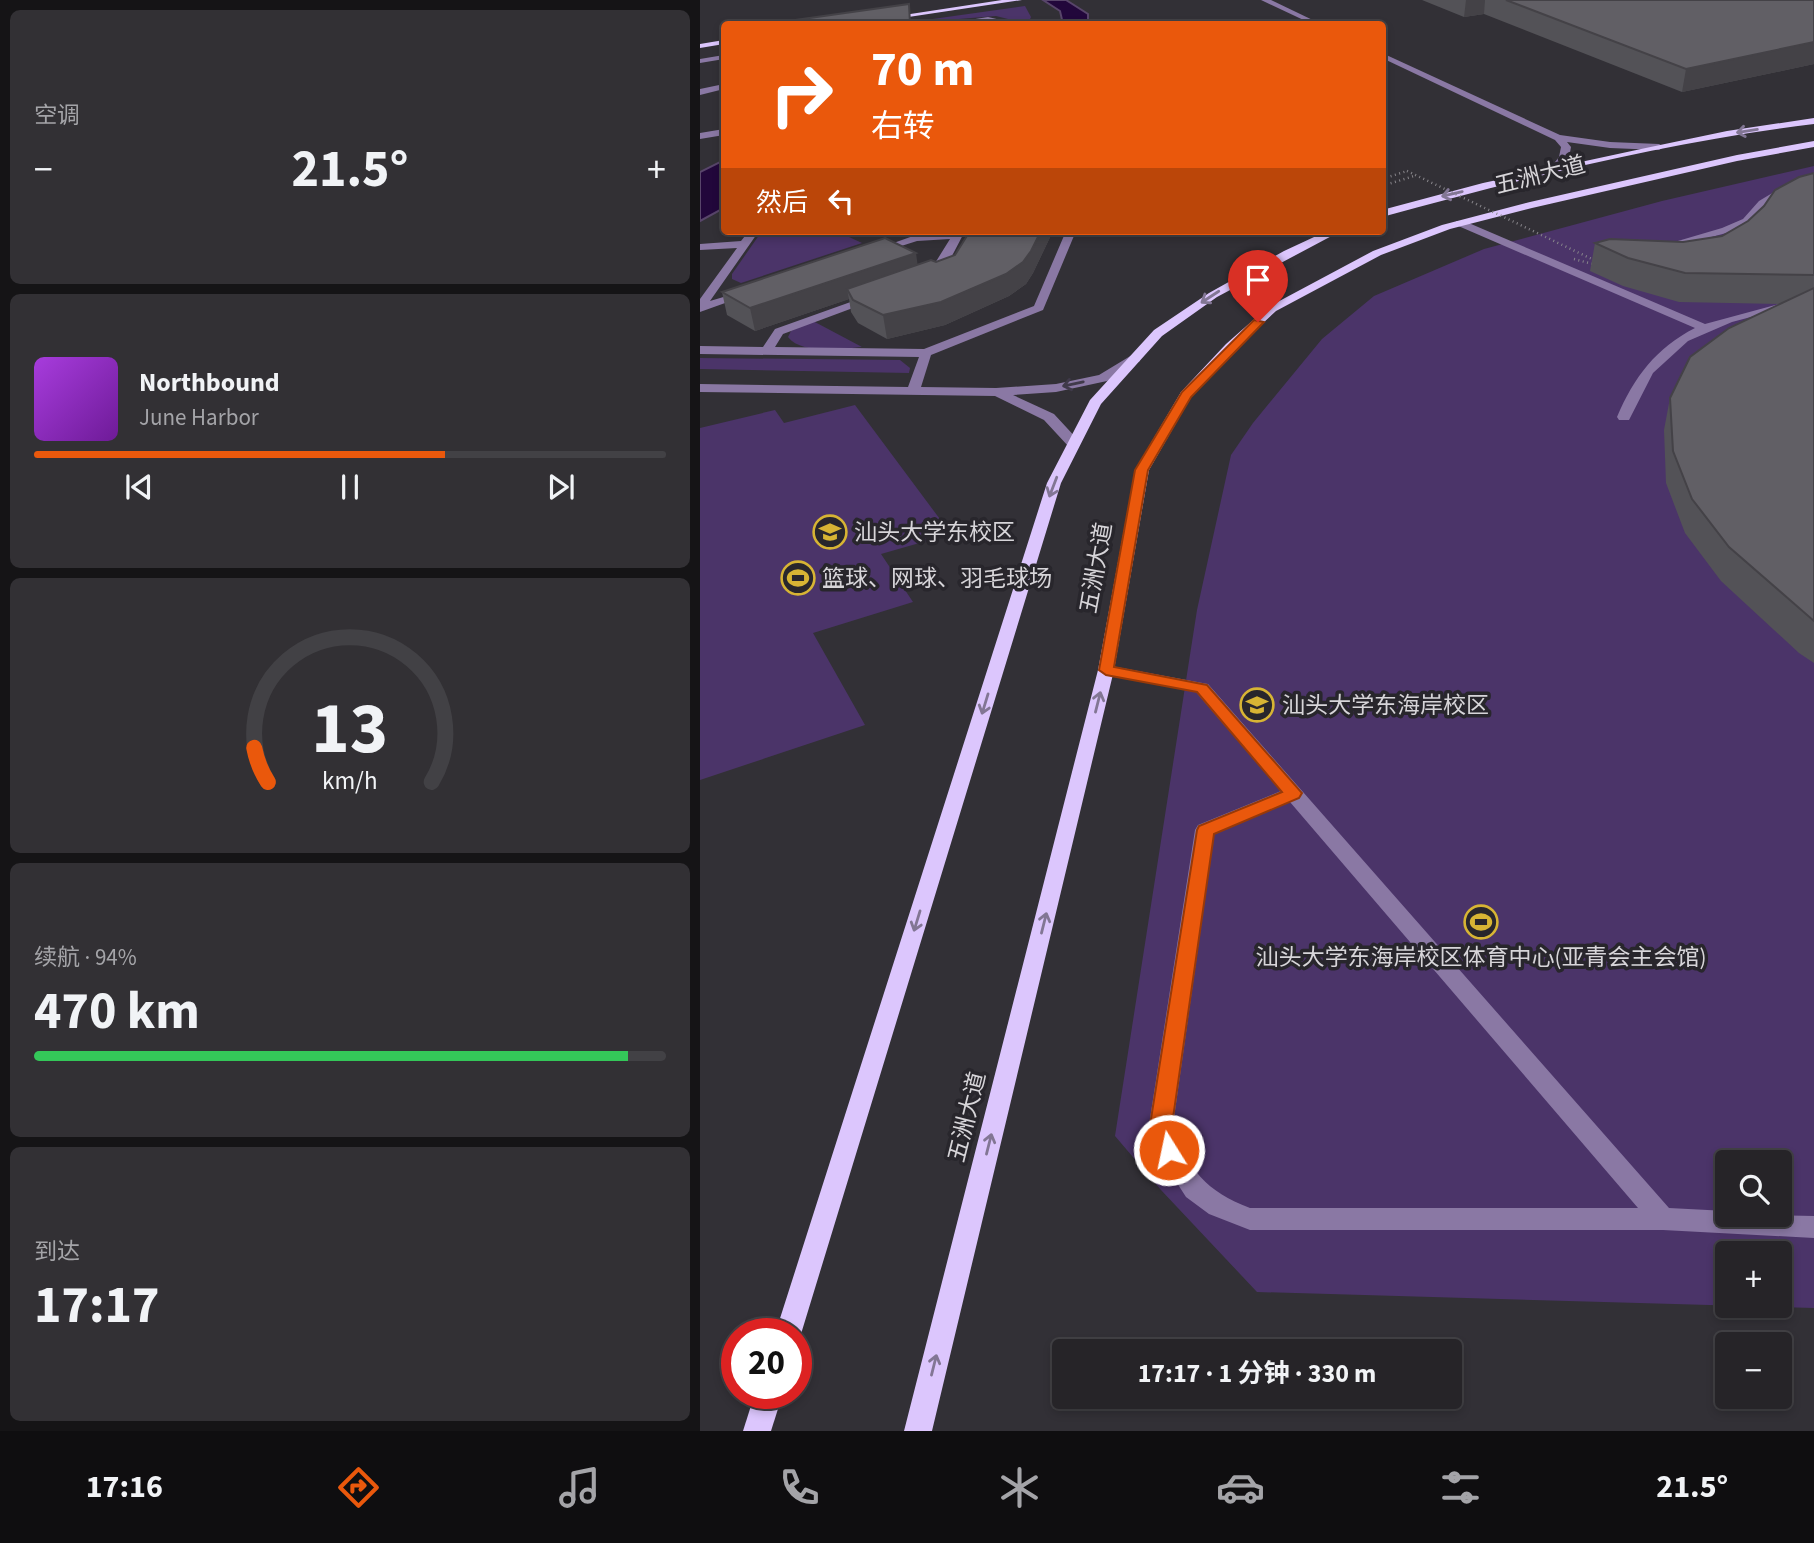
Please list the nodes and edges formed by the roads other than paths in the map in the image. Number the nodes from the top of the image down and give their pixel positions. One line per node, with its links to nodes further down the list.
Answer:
1 (1018, 0): 3 (main road)
2 (1265, 0): 6 (street)
3 (870, 21)
4 (972, 21): 5 (street)
5 (998, 21)
6 (1310, 21)
7 (721, 43): 8 (main road)
8 (700, 46)
9 (1386, 57): 17 (street)
10 (721, 58): 11 (street)
11 (700, 61)
12 (721, 88): 13 (street)
13 (700, 92)
14 (1814, 121): 19 (main road, 五洲大道, one-way to 19)
15 (721, 132): 16 (street)
16 (700, 136)
17 (1558, 138): 19 (street); 20 (street)
18 (1814, 144): 23 (main road, 五洲大道)
19 (1659, 147): 20 (main road, 五洲大道)
20 (1553, 170): 22 (main road, 五洲大道, one-way to 22)
21 (1814, 183): 31 (street)
22 (1386, 213)
23 (1460, 223): 33 (street); 50 (main road, 五洲大道)
24 (751, 235): 29 (street)
25 (942, 235): 32 (street)
26 (958, 235): 35 (street)
27 (1069, 235): 43 (street)
28 (1327, 235): 44 (main road, one-way to 44)
29 (744, 244): 30 (street); 38 (street)
30 (700, 247)
31 (1648, 250)
32 (865, 255)
33 (1572, 265): 34 (street); 40 (street)
34 (1603, 266)
35 (923, 280)
36 (764, 288): 38 (street)
37 (884, 294): 42 (street)
38 (700, 308)
39 (1779, 308): 40 (street)
40 (1703, 327): 48 (street)
41 (700, 350): 42 (street)
42 (767, 351): 43 (street)
43 (926, 353): 46 (street)
44 (1136, 358): 47 (street, one-way to 47); 49 (main road)
45 (700, 388): 46 (street)
46 (913, 391): 47 (street)
47 (996, 392): 49 (street)
48 (1624, 417)
49 (1074, 444): 54 (main road, one-way to 54)
50 (1106, 670): 51 (street); 57 (main road, 五洲大道, one-way to 50)
51 (1293, 793): 52 (street); 52 (street)
52 (1663, 1219): 53 (street)
53 (1814, 1227)
54 (793, 1318)
55 (764, 1409): 56 (main road)
56 (757, 1431)
57 (918, 1431)

